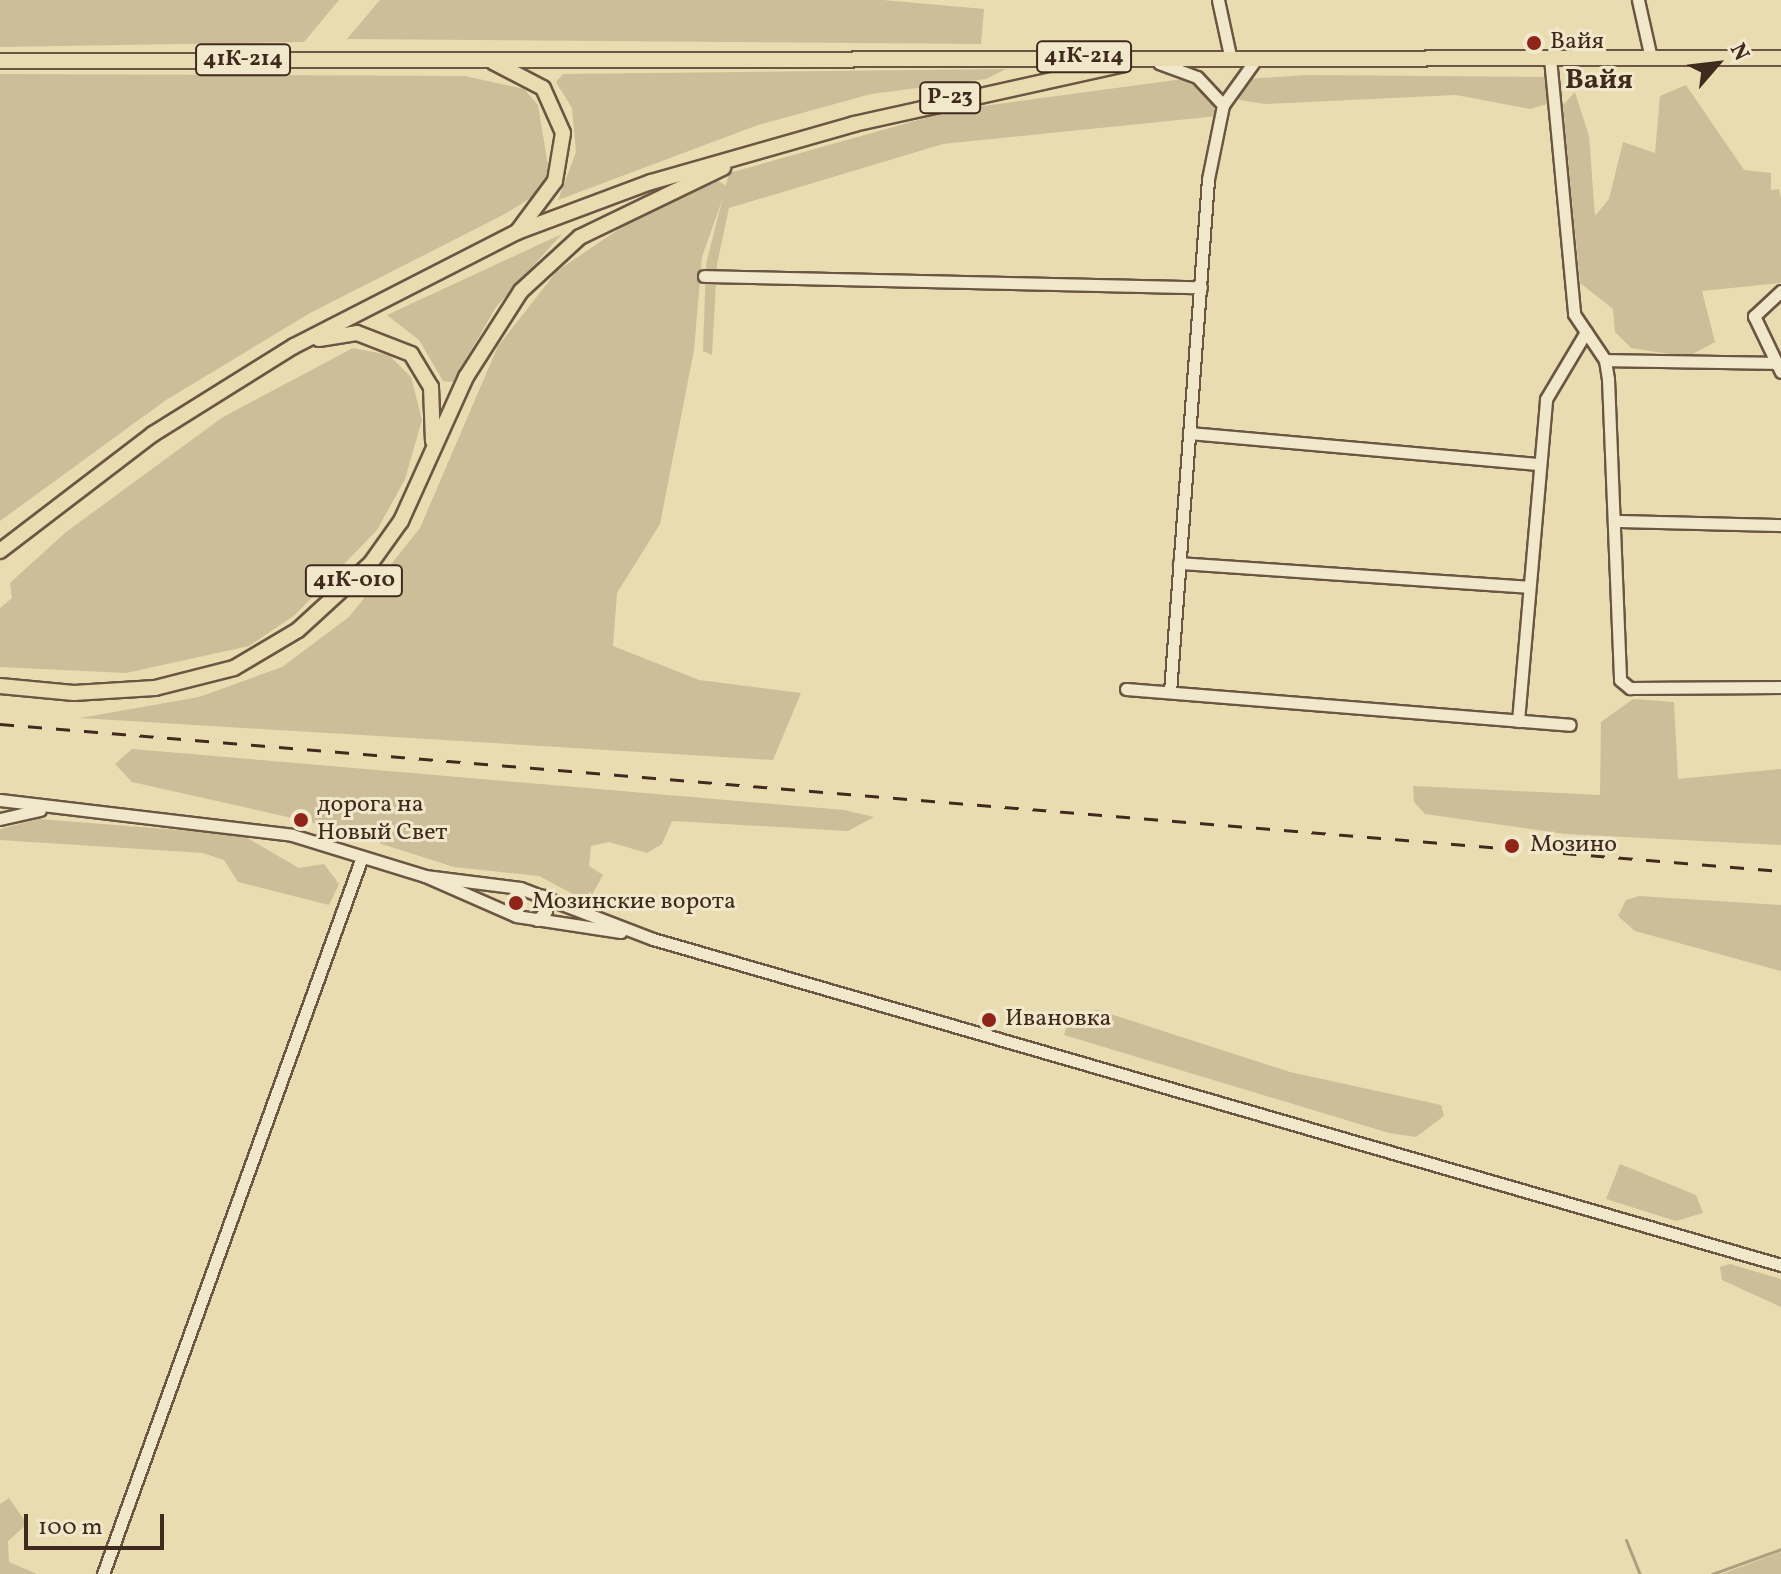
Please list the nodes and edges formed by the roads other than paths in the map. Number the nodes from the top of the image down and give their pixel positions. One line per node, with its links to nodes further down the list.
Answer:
1 (1218, 0): 9 (street)
2 (1638, 0): 4 (street)
3 (1550, 58): 4 (main road, Р-23); 7 (main road, Р-23); 17 (street)
4 (1651, 58): 5 (main road, Р-23)
5 (1781, 58)
6 (485, 59): 8 (main road, 41К-214); 10 (main road, 41К-214); 13 (main road, 41К-214)
7 (1256, 59): 9 (main road, Р-23); 11 (street)
8 (1149, 60): 9 (main road, Р-23); 11 (street); 12 (main road, Р-23)
9 (1231, 60)
10 (0, 61)
11 (1223, 105): 15 (street)
12 (756, 152): 13 (main road, Р-23); 22 (main road)
13 (517, 232): 18 (main road, Р-23)
14 (704, 276): 15 (street)
15 (1201, 287): 21 (street)
16 (1781, 291): 20 (street)
17 (1586, 332): 19 (street); 23 (street)
18 (294, 346): 22 (main road); 26 (main road, Р-23)
19 (1605, 360): 20 (street); 24 (street)
20 (1778, 367)
21 (1189, 433): 23 (street); 27 (street)
22 (431, 454): 29 (main road, 41К-010)
23 (1538, 464): 28 (street)
24 (1615, 521): 25 (street); 30 (street)
25 (1781, 525)
26 (0, 551)
27 (1179, 563): 28 (street); 32 (street)
28 (1529, 587): 33 (street)
29 (0, 686)
30 (1781, 687)
31 (1126, 689): 32 (street)
32 (1170, 692): 33 (street)
33 (1518, 721): 34 (street)
34 (1570, 725)
35 (0, 800): 36 (street)
36 (64, 808): 37 (street); 38 (street)
37 (0, 819)
38 (362, 857): 39 (street); 46 (street)
39 (425, 876): 40 (street); 42 (street)
40 (497, 884): 41 (street); 42 (street)
41 (542, 895): 43 (street); 44 (street)
42 (488, 906): 43 (street)
43 (537, 920): 44 (street)
44 (640, 935): 45 (street)
45 (1781, 1265)
46 (103, 1574)

